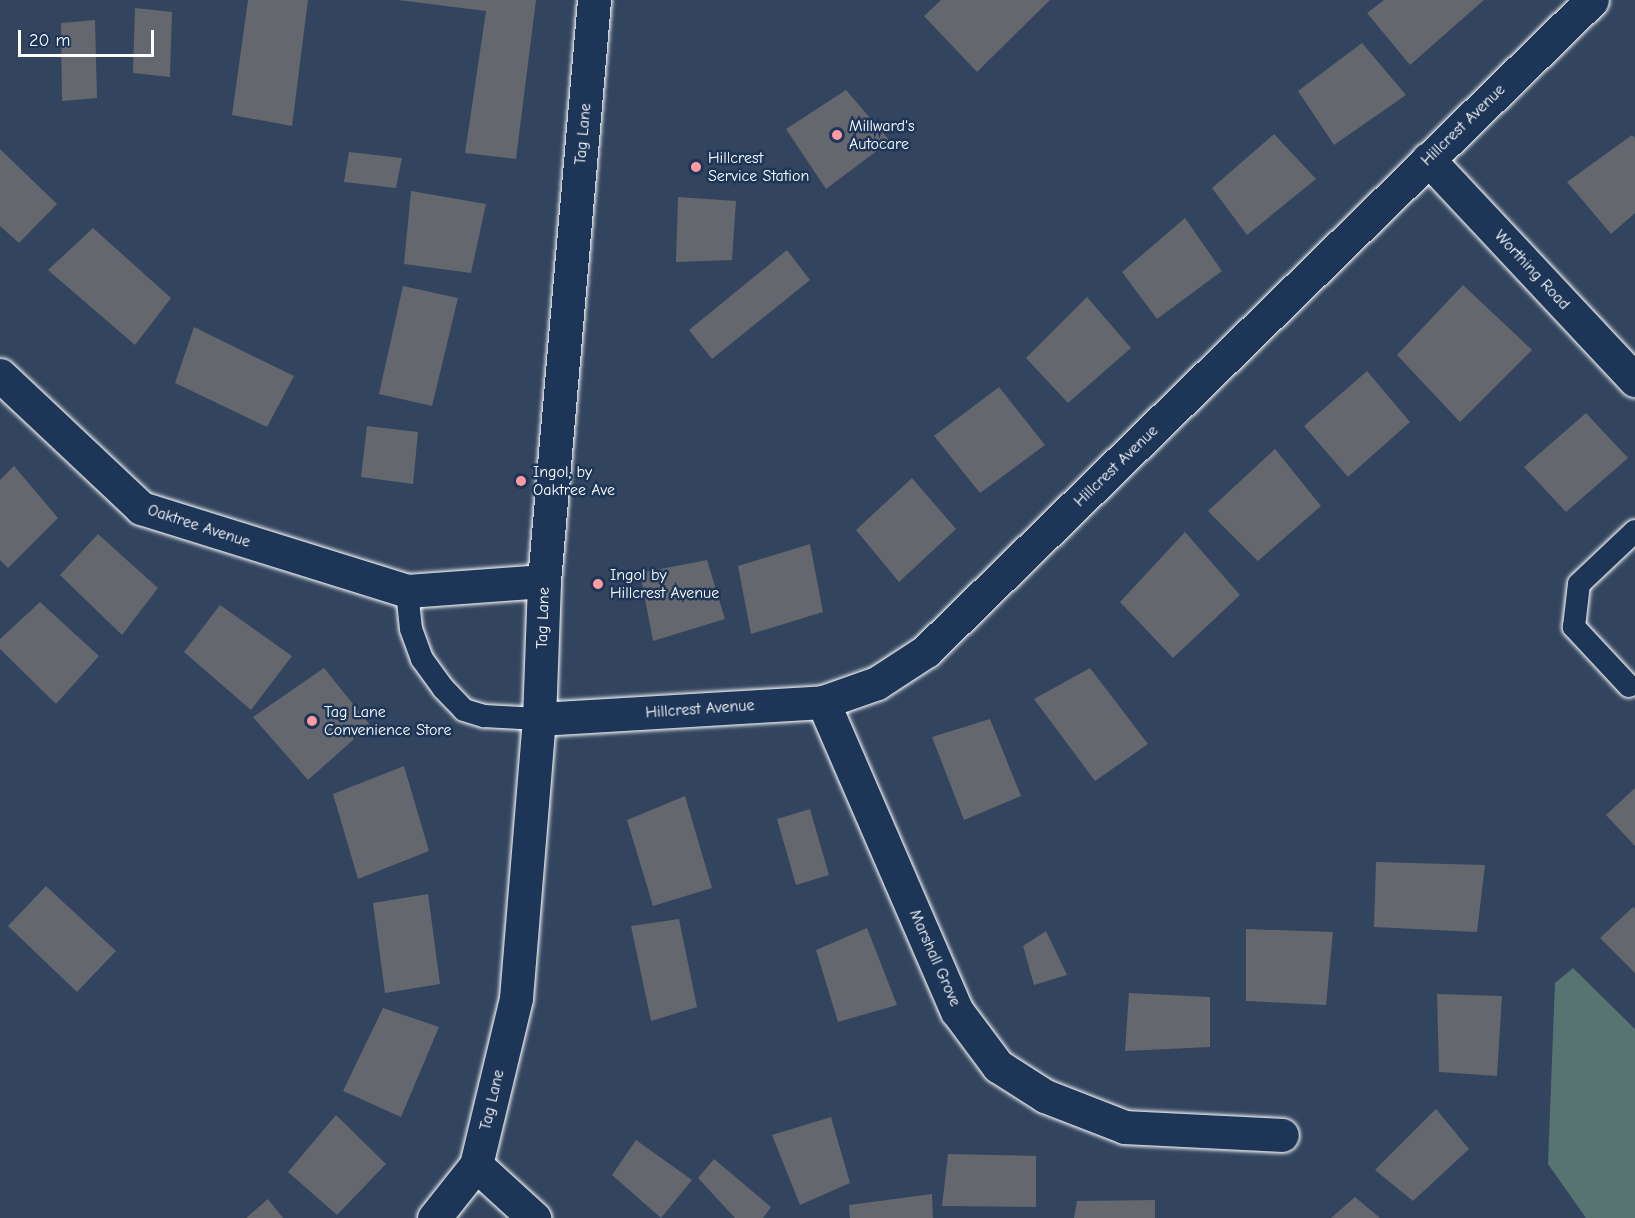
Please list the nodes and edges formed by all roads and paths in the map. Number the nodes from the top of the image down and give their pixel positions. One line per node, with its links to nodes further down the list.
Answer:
1 (594, 0): 7 (street, Tag Lane)
2 (1592, 0): 3 (street, Hillcrest Avenue)
3 (1428, 159): 5 (street, Worthing Road); 10 (street, Hillcrest Avenue)
4 (0, 375): 8 (street, Oaktree Avenue)
5 (1635, 380)
6 (1635, 531): 9 (lane)
7 (544, 581): 8 (street, Oaktree Avenue); 11 (street, Tag Lane)
8 (407, 591): 11 (lane)
9 (1629, 686)
10 (823, 702): 11 (street, Hillcrest Avenue); 12 (street, Marshall Grove)
11 (539, 719): 13 (street, Tag Lane)
12 (1282, 1135)
13 (476, 1165): 14 (street, Tag Lane); 15 (street)
14 (434, 1218)
15 (534, 1218)

